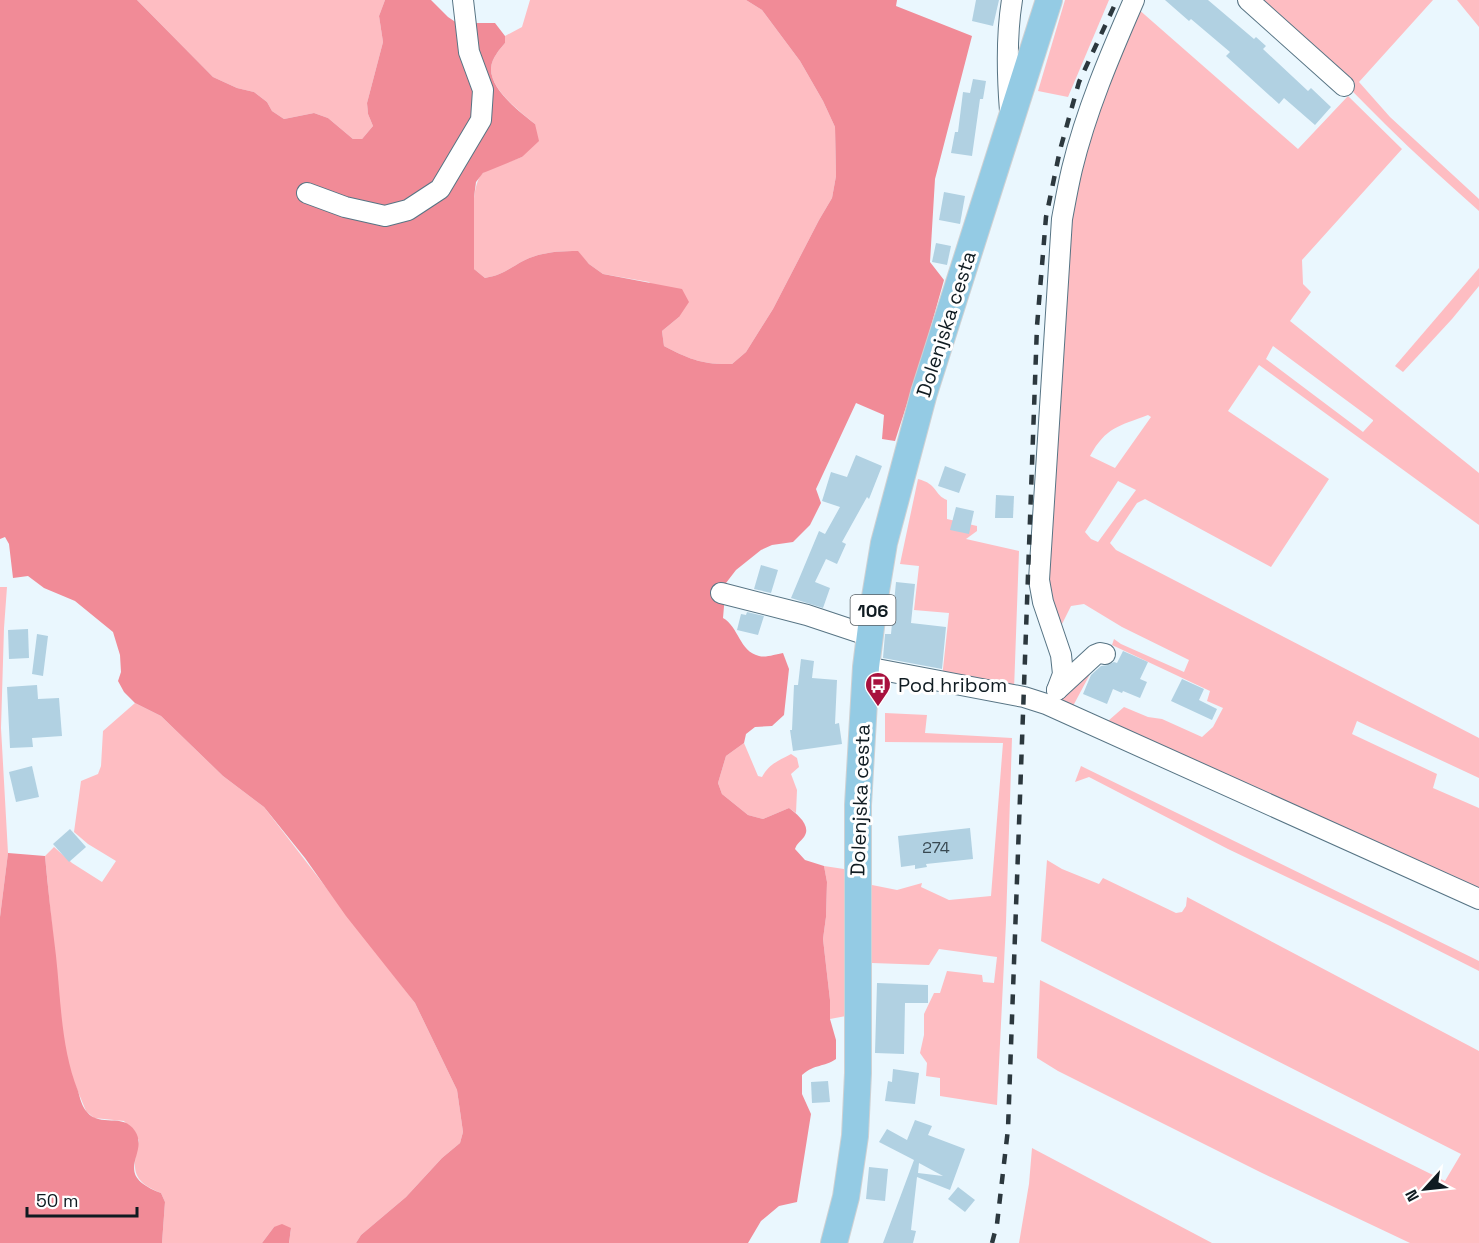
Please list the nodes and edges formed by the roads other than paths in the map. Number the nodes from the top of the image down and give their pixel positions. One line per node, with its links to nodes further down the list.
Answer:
1 (463, 0): 8 (street)
2 (1012, 0): 7 (street, Dolenjska cesta)
3 (1049, 0): 7 (main road, Dolenjska cesta / 106)
4 (1134, 0): 13 (street)
5 (1248, 0): 6 (street)
6 (1344, 86)
7 (1011, 123): 10 (main road, Dolenjska cesta / 106)
8 (307, 193)
9 (721, 593): 10 (street)
10 (870, 636): 12 (main road, Dolenjska cesta / 106)
11 (1105, 654): 13 (street)
12 (866, 666): 13 (street); 15 (main road, Dolenjska cesta / 106)
13 (1052, 697): 14 (street)
14 (1479, 899)
15 (834, 1243)

